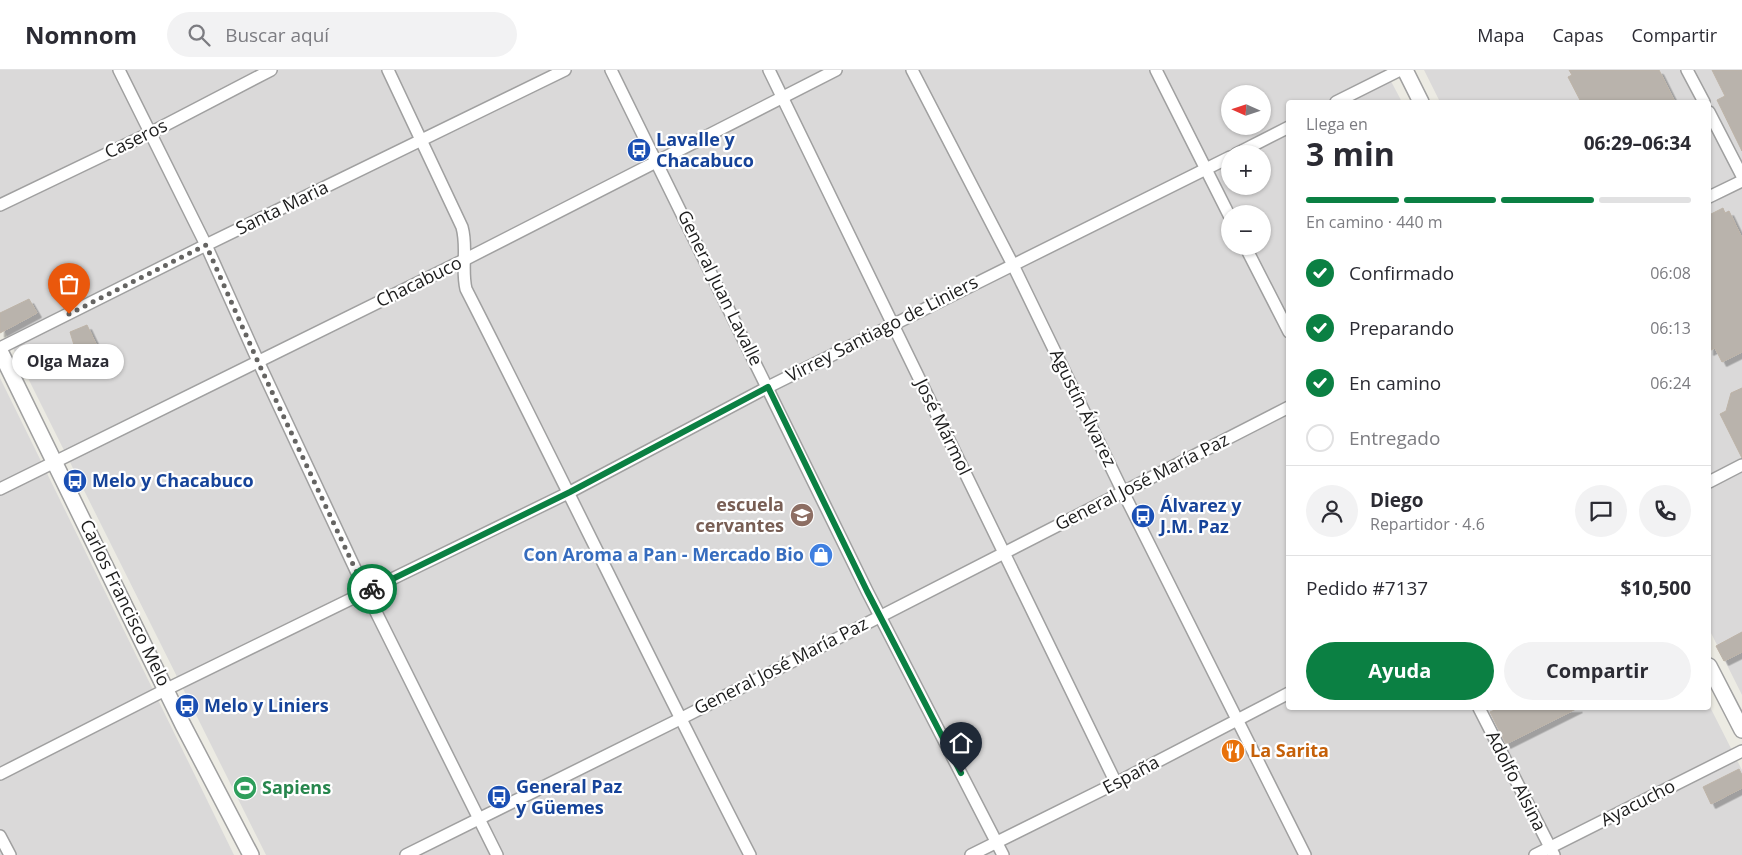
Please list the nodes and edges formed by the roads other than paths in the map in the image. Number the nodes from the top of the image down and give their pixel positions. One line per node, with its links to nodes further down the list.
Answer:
1 (119, 70): 19 (street)
2 (271, 70): 19 (street, Caseros)
3 (388, 70): 20 (street)
4 (565, 70): 20 (street, Santa Maria)
5 (611, 70): 22 (street, General Juan Lavalle)
6 (769, 70): 13 (street, José Mármol)
7 (836, 70): 13 (street, Chacabuco)
8 (912, 70): 33 (street, Agustín Álvarez)
9 (1156, 70): 24 (street)
10 (1400, 70): 14 (street)
11 (1405, 70): 15 (street)
12 (1687, 70): 16 (street)
13 (782, 97): 22 (street, Chacabuco); 34 (street, José Mármol)
14 (1340, 100)
15 (1420, 100)
16 (1703, 100)
17 (1711, 116): 25 (street)
18 (1286, 129): 21 (street)
19 (150, 133): 28 (street, Caseros); 30 (street)
20 (422, 140): 30 (street, Santa Maria); 32 (street)
21 (1254, 145)
22 (657, 160): 32 (street, Chacabuco); 38 (street, General Juan Lavalle)
23 (1221, 162): 24 (street, Virrey Santiago de Liniers)
24 (1206, 169): 29 (street); 33 (street, Virrey Santiago de Liniers)
25 (1742, 176)
26 (1742, 180): 27 (street)
27 (1711, 196)
28 (0, 205)
29 (1224, 205)
30 (206, 245): 36 (street, Santa Maria); 37 (street)
31 (1250, 255): 35 (street)
32 (466, 259): 37 (street, Chacabuco); 44 (street)
33 (1012, 263): 34 (street, Virrey Santiago de Liniers); 45 (street, Agustín Álvarez)
34 (893, 325): 38 (street, Virrey Santiago de Liniers); 46 (street, José Mármol)
35 (1286, 326)
36 (0, 349): 40 (street, Carlos Francisco Melo)
37 (258, 362): 40 (street, Chacabuco); 47 (street)
38 (768, 387): 44 (street, Virrey Santiago de Liniers); 48 (street, General Juan Lavalle)
39 (1286, 410): 45 (street, General José María Paz)
40 (55, 461): 43 (street, Chacabuco); 50 (street, Carlos Francisco Melo)
41 (1742, 465): 42 (street)
42 (1711, 481)
43 (0, 489)
44 (570, 492): 47 (street, Virrey Santiago de Liniers); 54 (street)
45 (1123, 492): 46 (street, General José María Paz); 53 (street, Agustín Álvarez)
46 (1004, 552): 48 (street, General José María Paz); 58 (street, José Mármol)
47 (366, 592): 50 (street, Virrey Santiago de Liniers); 59 (street)
48 (879, 616): 54 (street, General José María Paz); 61 (street, General Juan Lavalle)
49 (1711, 670): 55 (street)
50 (167, 689): 57 (street, Virrey Santiago de Liniers); 64 (street, Carlos Francisco Melo)
51 (1286, 694): 53 (street, España)
52 (1479, 710): 62 (street, Adolfo Alsina)
53 (1238, 718): 58 (street, España); 70 (street, Agustín Álvarez)
54 (680, 719): 59 (street, General José María Paz); 67 (street)
55 (1742, 730)
56 (1742, 751): 62 (street, Ayacucho)
57 (0, 774)
58 (1116, 783): 61 (street, España)
59 (478, 819): 65 (street, General José María Paz); 66 (street)
60 (0, 836): 63 (street)
61 (997, 843): 68 (street, España); 69 (street, General Juan Lavalle)
62 (1552, 851): 71 (street, Ayacucho)
63 (10, 855)
64 (251, 855)
65 (406, 855)
66 (497, 855)
67 (750, 855)
68 (971, 855)
69 (1003, 855)
70 (1305, 855)
71 (1534, 855)

